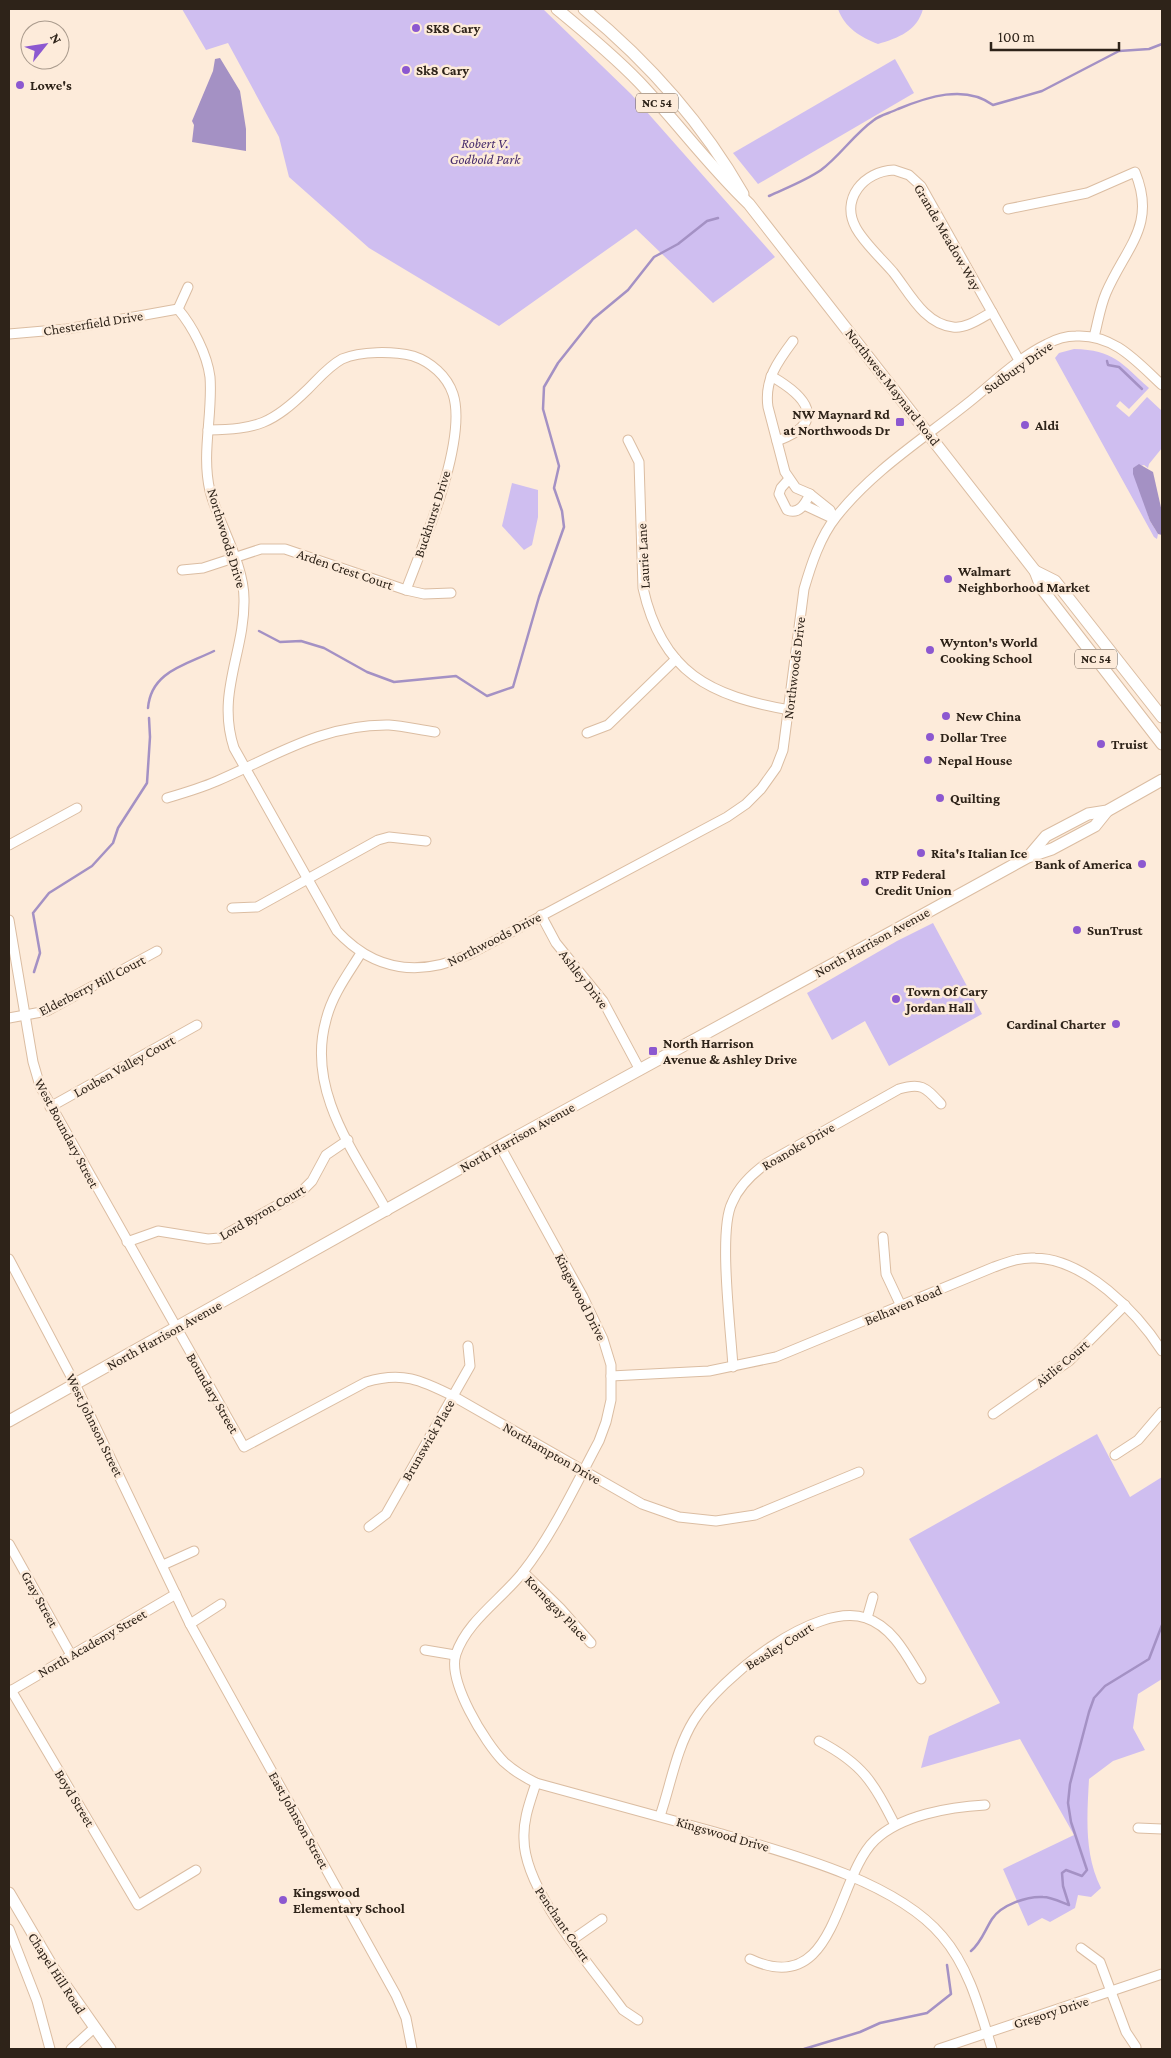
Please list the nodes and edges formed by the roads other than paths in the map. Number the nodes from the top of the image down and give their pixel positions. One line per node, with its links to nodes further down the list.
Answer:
1 (557, 9): 3 (main road, Northwest Maynard Road / NC 54)
2 (584, 9): 3 (main road, Northwest Maynard Road / NC 54)
3 (749, 204): 15 (main road, Northwest Maynard Road / NC 54)
4 (1008, 209): 9 (street)
5 (188, 287): 6 (street)
6 (178, 309): 8 (street, Chesterfield Drive); 14 (street, Northwoods Drive)
7 (992, 312): 7 (street, Grande Meadow Way); 11 (street, Grande Meadow Way)
8 (9, 334)
9 (1094, 337): 11 (street, Sudbury Drive); 13 (street, Sudbury Drive)
10 (793, 341): 12 (street)
11 (1020, 362): 15 (street, Sudbury Drive)
12 (770, 376): 17 (street); 17 (street)
13 (1162, 385)
14 (208, 430): 22 (street, Northwoods Drive); 25 (street, Buckhurst Drive)
15 (929, 433): 21 (street, Northwoods Drive); 24 (main road, Northwest Maynard Road / NC 54)
16 (628, 440): 27 (street, Laurie Lane)
17 (777, 441): 18 (street)
18 (789, 479): 19 (street); 20 (street)
19 (810, 494): 20 (street); 21 (street)
20 (804, 505): 21 (street)
21 (834, 519): 28 (street, Northwoods Drive)
22 (235, 558): 23 (street, Arden Crest Court); 25 (street, Arden Crest Court); 33 (street, Northwoods Drive)
23 (182, 570)
24 (1035, 571): 29 (main road, Northwest Maynard Road / NC 54); 32 (main road, Northwest Maynard Road / NC 54)
25 (406, 590): 26 (street, Arden Crest Court)
26 (451, 592)
27 (676, 659): 28 (street, Laurie Lane); 31 (street)
28 (790, 710): 41 (street, Northwoods Drive)
29 (1162, 717)
30 (435, 732): 33 (street)
31 (587, 732)
32 (1162, 744)
33 (243, 768): 35 (street); 39 (street, Northwoods Drive)
34 (1162, 780): 48 (main road, North Harrison Avenue)
35 (167, 798)
36 (77, 808): 38 (street)
37 (426, 841): 39 (street)
38 (9, 845)
39 (306, 879): 40 (street); 44 (street, Northwoods Drive)
40 (232, 908)
41 (541, 915): 44 (street, Northwoods Drive); 48 (street, Ashley Drive)
42 (9, 925): 45 (street, West Boundary Street)
43 (157, 951): 45 (street, Elderberry Hill Court)
44 (361, 953): 51 (street)
45 (26, 1016): 46 (street, Elderberry Hill Court); 50 (street, West Boundary Street)
46 (9, 1018)
47 (197, 1025): 50 (street, Louben Valley Court)
48 (640, 1070): 52 (main road, North Harrison Avenue)
49 (941, 1104): 62 (street, Roanoke Drive)
50 (50, 1106): 55 (street, West Boundary Street)
51 (348, 1140): 53 (street); 55 (street, Lord Byron Court)
52 (500, 1146): 53 (main road, North Harrison Avenue); 63 (street, Kingswood Drive)
53 (387, 1211): 59 (main road, North Harrison Avenue)
54 (883, 1237): 57 (street)
55 (127, 1242): 59 (street, West Boundary Street)
56 (9, 1259): 64 (street, West Johnson Street)
57 (901, 1306): 58 (street, Belhaven Road); 62 (street, Belhaven Road)
58 (1125, 1306): 61 (street, Belhaven Road); 67 (street, Airlie Court)
59 (175, 1328): 64 (main road, North Harrison Avenue); 69 (street, Boundary Street)
60 (468, 1346): 65 (street, Brunswick Place)
61 (1162, 1351)
62 (733, 1367): 63 (street, Belhaven Road)
63 (612, 1376): 71 (street, Kingswood Drive)
64 (75, 1384): 68 (main road, North Harrison Avenue); 76 (street, West Johnson Street)
65 (453, 1396): 69 (street, Northampton Drive); 71 (street, Northampton Drive); 73 (street, Brunswick Place)
66 (1162, 1412): 70 (street)
67 (993, 1414)
68 (9, 1421)
69 (254, 1442)
70 (1116, 1455)
71 (583, 1471): 72 (street, Northampton Drive); 77 (street, Kingswood Drive)
72 (859, 1472)
73 (369, 1527)
74 (9, 1544): 85 (street, Gray Street)
75 (194, 1551): 76 (street)
76 (163, 1565): 78 (street, West Johnson Street)
77 (523, 1572): 83 (street, Kornegay Place); 86 (street, Kingswood Drive)
78 (176, 1594): 82 (street, East Johnson Street); 85 (street, North Academy Street)
79 (873, 1596): 81 (street)
80 (221, 1604): 82 (street)
81 (867, 1618): 87 (street); 92 (street, Beasley Court)
82 (190, 1624): 113 (street, East Johnson Street)
83 (591, 1644)
84 (425, 1650): 86 (street)
85 (71, 1655): 88 (street, North Academy Street)
86 (455, 1656): 90 (street, Kingswood Drive)
87 (921, 1679)
88 (10, 1691): 96 (street, Boyd Street)
89 (819, 1741): 93 (street)
90 (536, 1783): 92 (street, Kingswood Drive); 101 (street, Penchant Court)
91 (985, 1805): 93 (street)
92 (660, 1816): 97 (street, Kingswood Drive)
93 (895, 1825): 97 (street)
94 (1138, 1828): 95 (street)
95 (1162, 1829)
96 (196, 1870)
97 (853, 1878): 103 (street); 108 (street, Kingswood Drive)
98 (9, 1893): 107 (main road, Chapel Hill Road)
99 (602, 1919): 101 (street)
100 (9, 1929): 110 (street)
101 (572, 1940): 106 (street, Penchant Court)
102 (1082, 1948): 105 (street)
103 (750, 1959)
104 (1162, 1974): 105 (street, Gregory Drive)
105 (1112, 1992): 108 (street, Gregory Drive); 109 (street)
106 (638, 2020)
107 (94, 2028): 111 (street); 112 (main road, Chapel Hill Road)
108 (986, 2033): 114 (street, Gregory Drive); 115 (street, Kingswood Drive)
109 (1136, 2047)
110 (50, 2049)
111 (71, 2049)
112 (110, 2049)
113 (412, 2049)
114 (939, 2049)
115 (992, 2049)

